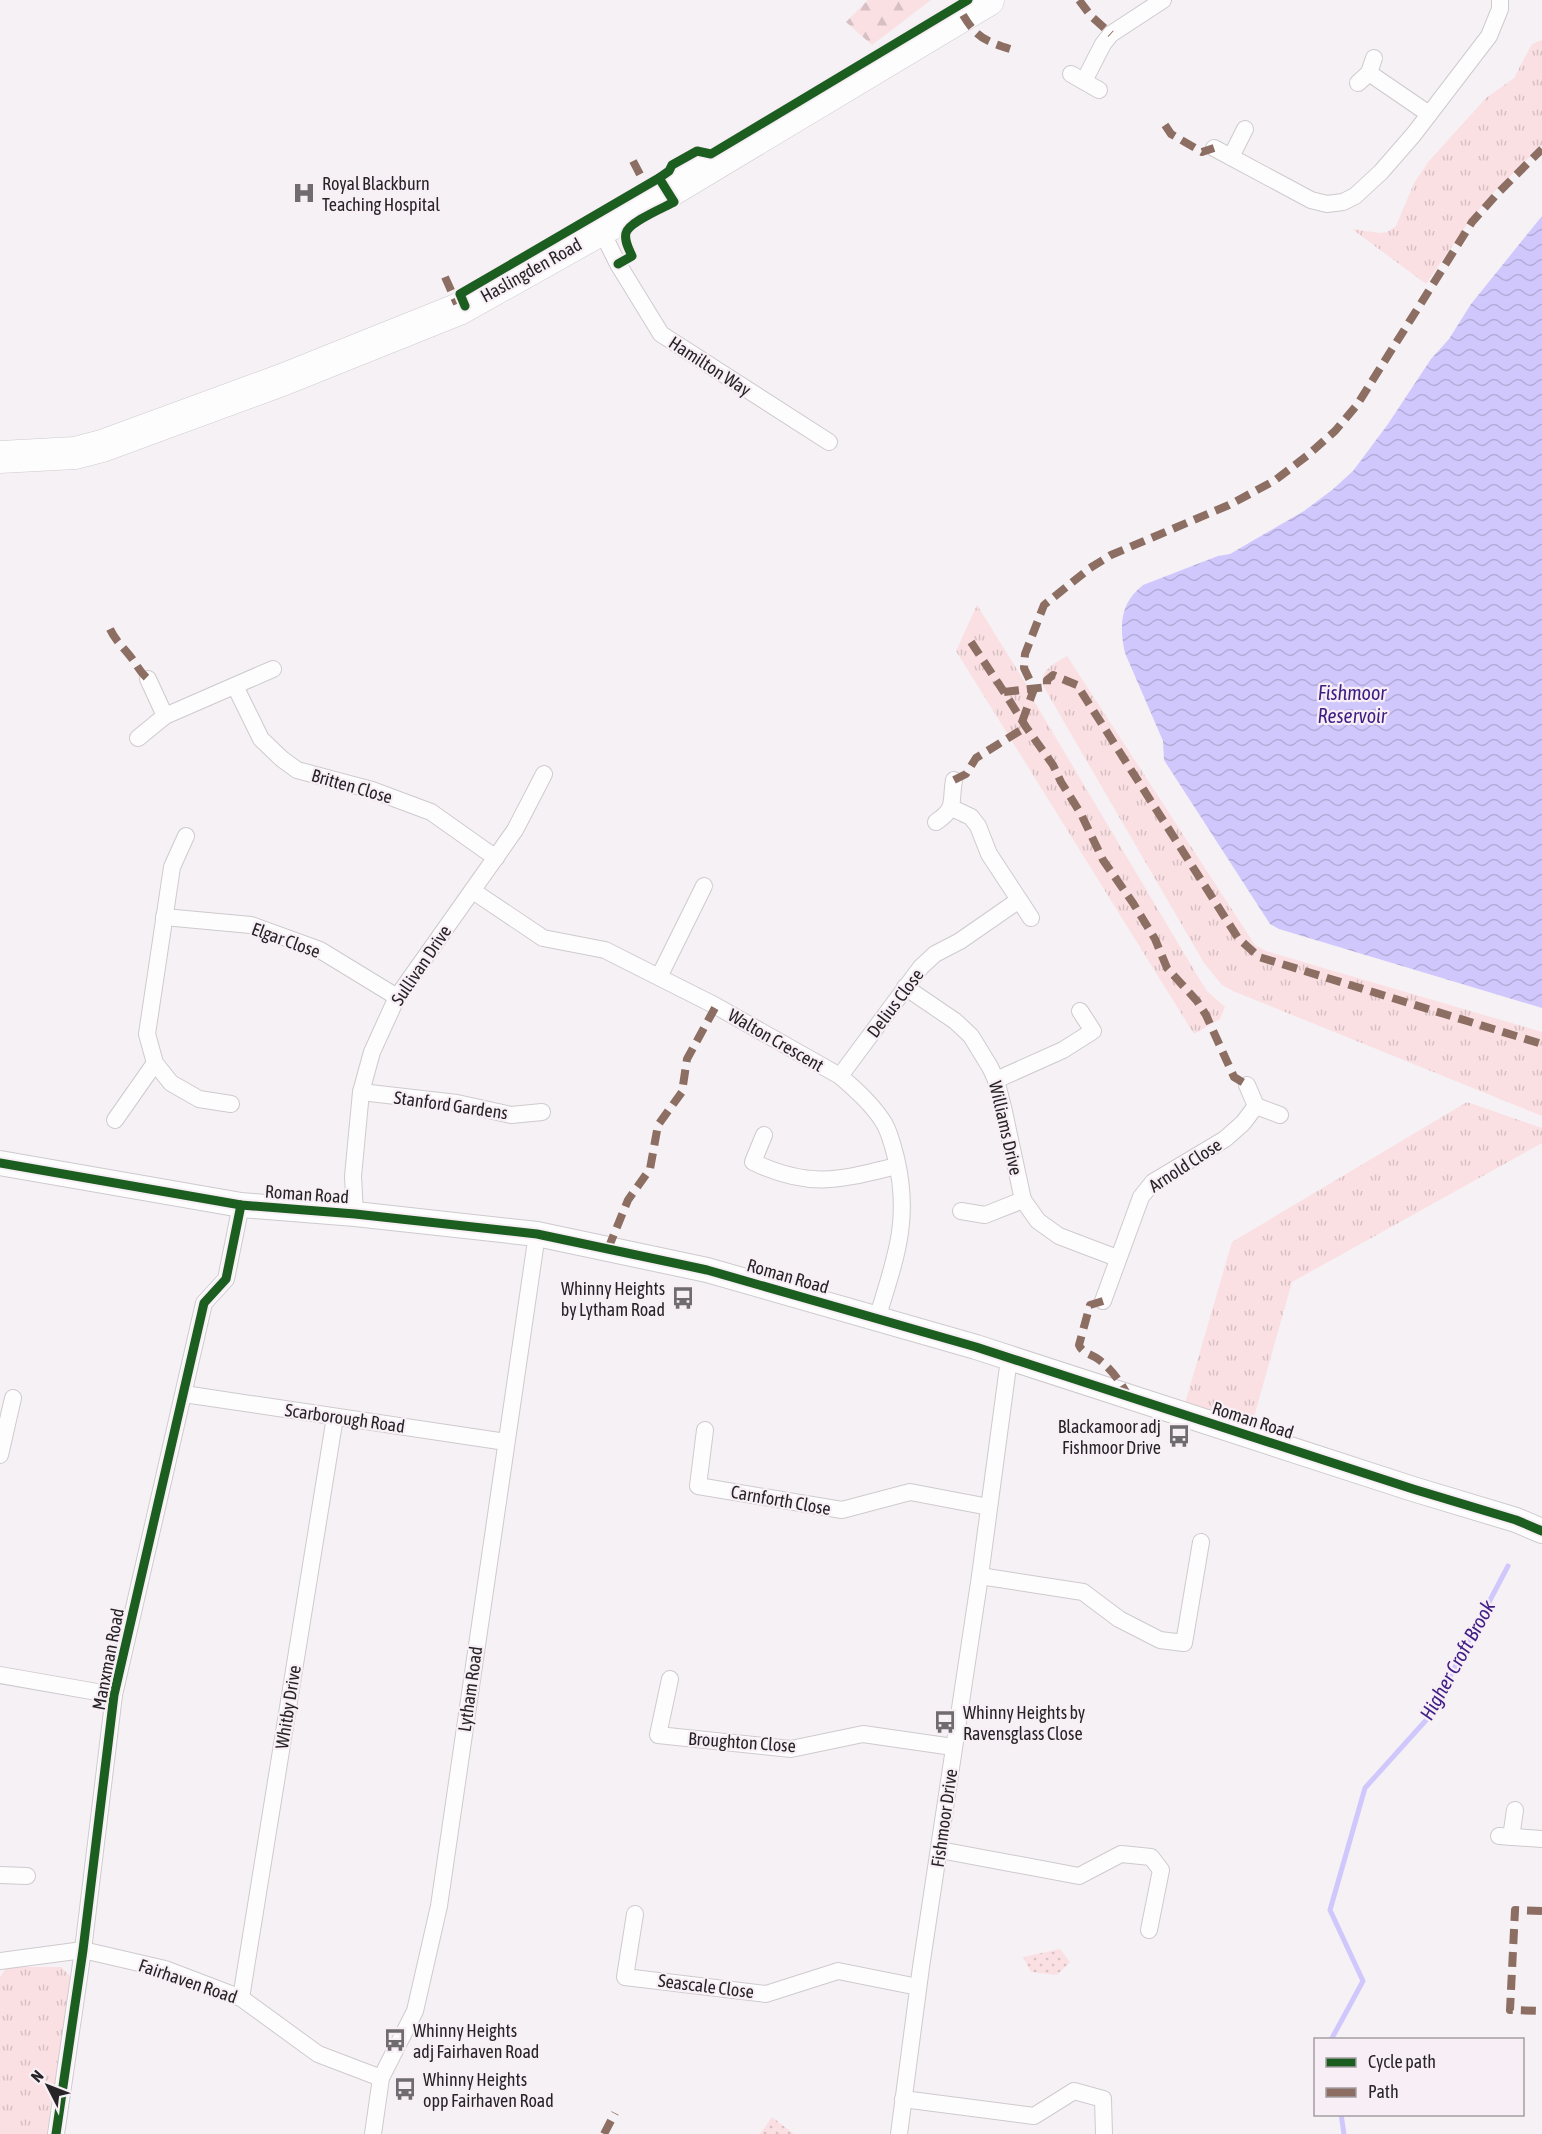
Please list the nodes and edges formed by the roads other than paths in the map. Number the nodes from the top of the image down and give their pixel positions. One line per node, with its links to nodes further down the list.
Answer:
1 (988, 0): 10 (highway, Haslingden Road)
2 (1163, 0): 5 (street)
3 (1500, 0): 6 (street)
4 (1367, 71): 6 (street)
5 (1099, 90)
6 (1429, 114): 9 (street)
7 (1245, 129): 9 (street)
8 (1214, 148): 9 (street)
9 (1231, 157)
10 (601, 230): 11 (street, Hamilton Way); 12 (highway, Haslingden Road)
11 (829, 442)
12 (0, 457)
13 (273, 669): 15 (street)
14 (148, 679): 16 (street)
15 (235, 686): 16 (street); 23 (street, Britten Close)
16 (165, 716): 17 (street)
17 (138, 738)
18 (544, 774): 23 (street, Sullivan Drive)
19 (954, 780): 20 (street)
20 (952, 808): 21 (street); 26 (street)
21 (936, 822)
22 (186, 836): 27 (street)
23 (496, 858): 25 (street, Sullivan Drive)
24 (704, 886): 29 (street)
25 (473, 891): 29 (street, Walton Crescent); 31 (street, Sullivan Drive)
26 (1019, 900): 28 (street); 30 (street, Delius Close)
27 (164, 917): 31 (street, Elgar Close); 33 (street)
28 (1031, 918)
29 (660, 977): 34 (street, Walton Crescent)
30 (905, 987): 34 (street, Delius Close); 35 (street, Williams Drive)
31 (397, 997): 37 (street, Sullivan Drive)
32 (1080, 1011): 35 (street)
33 (155, 1063): 38 (street); 42 (street)
34 (840, 1076): 45 (street, Walton Crescent)
35 (996, 1080): 46 (street, Williams Drive)
36 (1247, 1085): 39 (street)
37 (361, 1092): 40 (street, Stanford Gardens); 49 (street, Sullivan Drive)
38 (231, 1104)
39 (1256, 1106): 41 (street); 51 (street, Arnold Close)
40 (542, 1112)
41 (1280, 1115)
42 (115, 1120)
43 (764, 1134): 45 (street)
44 (0, 1163): 47 (street, Roman Road)
45 (897, 1166): 53 (street, Walton Crescent)
46 (1023, 1200): 48 (street, Williams Drive); 51 (street, Williams Drive)
47 (241, 1205): 49 (street, Roman Road); 55 (street, Manxman Road)
48 (961, 1211)
49 (355, 1214): 50 (street, Roman Road)
50 (537, 1234): 53 (street, Roman Road); 59 (street, Lytham Road)
51 (1117, 1258): 52 (street, Arnold Close)
52 (1103, 1301)
53 (878, 1319): 54 (street, Roman Road)
54 (1008, 1359): 61 (street, Fishmoor Drive); 62 (street, Roman Road)
55 (184, 1394): 57 (street, Scarborough Road); 67 (street, Manxman Road)
56 (13, 1398): 60 (street)
57 (335, 1417): 59 (street, Scarborough Road); 79 (street, Whitby Drive)
58 (705, 1430): 61 (street, Carnforth Close)
59 (506, 1442): 80 (street, Lytham Road)
60 (0, 1455)
61 (989, 1507): 64 (street, Fishmoor Drive)
62 (1542, 1531)
63 (1201, 1542): 64 (street)
64 (980, 1576): 68 (street, Fishmoor Drive)
65 (0, 1675): 67 (street)
66 (670, 1679): 68 (street, Broughton Close)
67 (114, 1695): 76 (street, Manxman Road)
68 (953, 1747): 71 (street, Fishmoor Drive)
69 (1515, 1810): 70 (street)
70 (1542, 1839)
71 (940, 1850): 75 (street); 78 (street, Fishmoor Drive)
72 (0, 1875): 73 (street)
73 (27, 1876)
74 (635, 1914): 78 (street, Seascale Close)
75 (1149, 1930)
76 (83, 1950): 77 (street); 79 (street, Fairhaven Road); 82 (street, Manxman Road)
77 (0, 1961)
78 (918, 1987): 81 (street, Fishmoor Drive)
79 (241, 1998): 80 (street, Fairhaven Road)
80 (381, 2079): 83 (street, Lytham Road)
81 (903, 2100): 84 (street, Fishmoor Drive); 85 (street)
82 (56, 2134)
83 (373, 2134)
84 (899, 2134)
85 (1104, 2134)

